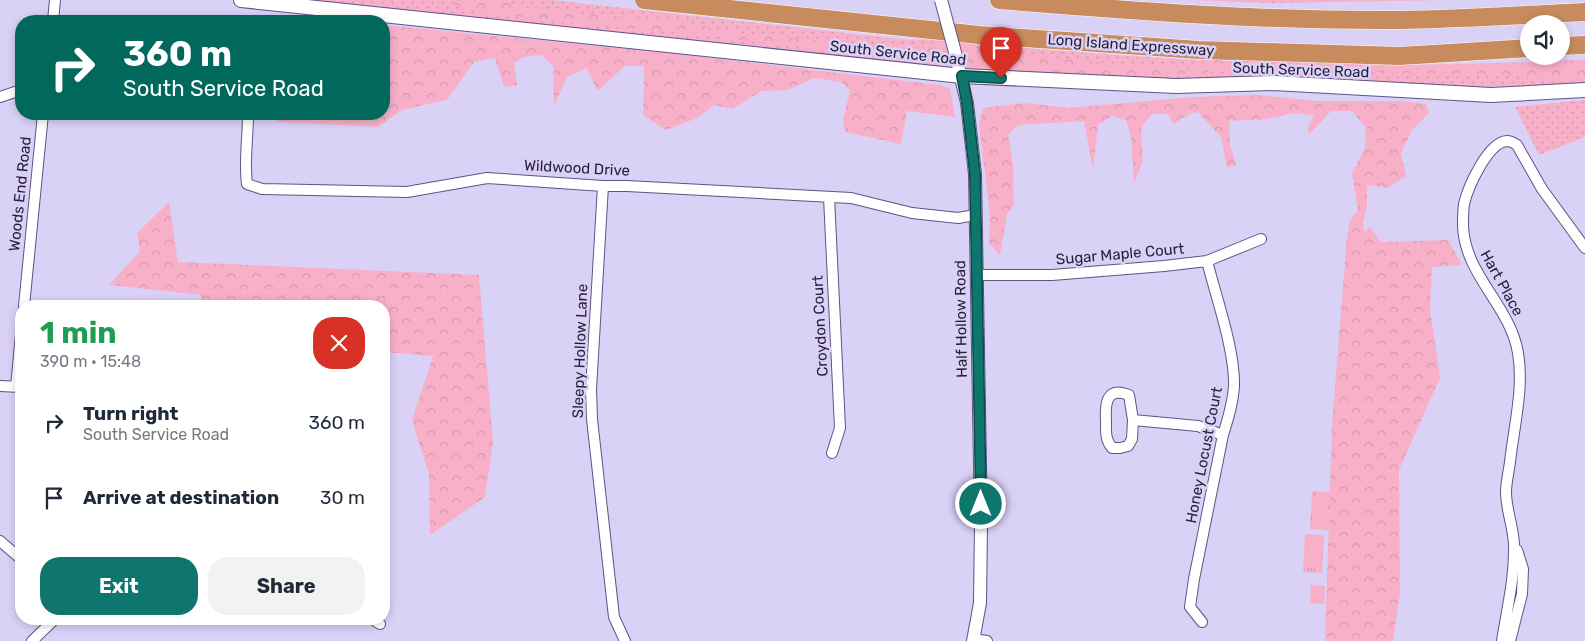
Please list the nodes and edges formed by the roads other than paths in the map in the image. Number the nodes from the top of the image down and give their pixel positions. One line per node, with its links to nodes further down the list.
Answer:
1 (56, 0): 7 (street)
2 (241, 0): 8 (main road, South Service Road)
3 (644, 0): 12 (highway, Long Island Expressway)
4 (941, 0): 13 (street, Half Hollow Road, bridge)
5 (999, 0): 6 (highway)
6 (1585, 12)
7 (54, 15)
8 (383, 15)
9 (390, 16): 13 (main road, South Service Road)
10 (1585, 44): 11 (highway)
11 (1570, 45)
12 (1520, 49)
13 (962, 76): 14 (main road, South Service Road); 21 (street, Half Hollow Road)
14 (1585, 90)
15 (15, 92): 16 (street)
16 (0, 97)
17 (42, 120): 26 (street, Woods End Road)
18 (248, 120): 19 (street, Wildwood Drive)
19 (603, 186): 20 (street, Wildwood Drive); 39 (street, Sleepy Hollow Lane)
20 (829, 197): 21 (street, Wildwood Drive); 31 (street, Croydon Court)
21 (975, 215): 25 (street, Half Hollow Road)
22 (1261, 239): 24 (street, Sugar Maple Court)
23 (1585, 248): 33 (street, Hart Place)
24 (1207, 261): 25 (street, Sugar Maple Court); 30 (street, Honey Locust Court)
25 (977, 275): 37 (street, Half Hollow Road)
26 (25, 300)
27 (0, 386): 28 (street)
28 (15, 387)
29 (1133, 420): 29 (street); 30 (street)
30 (1223, 436): 35 (street, Honey Locust Court)
31 (832, 453)
32 (0, 541): 34 (street)
33 (1514, 542): 41 (street, Hart Place); 42 (street, Hart Place)
34 (15, 554)
35 (1202, 622)
36 (49, 625): 38 (street)
37 (973, 640): 40 (street)
38 (32, 641)
39 (625, 641)
40 (987, 641)
41 (1502, 641)
42 (1510, 641)

